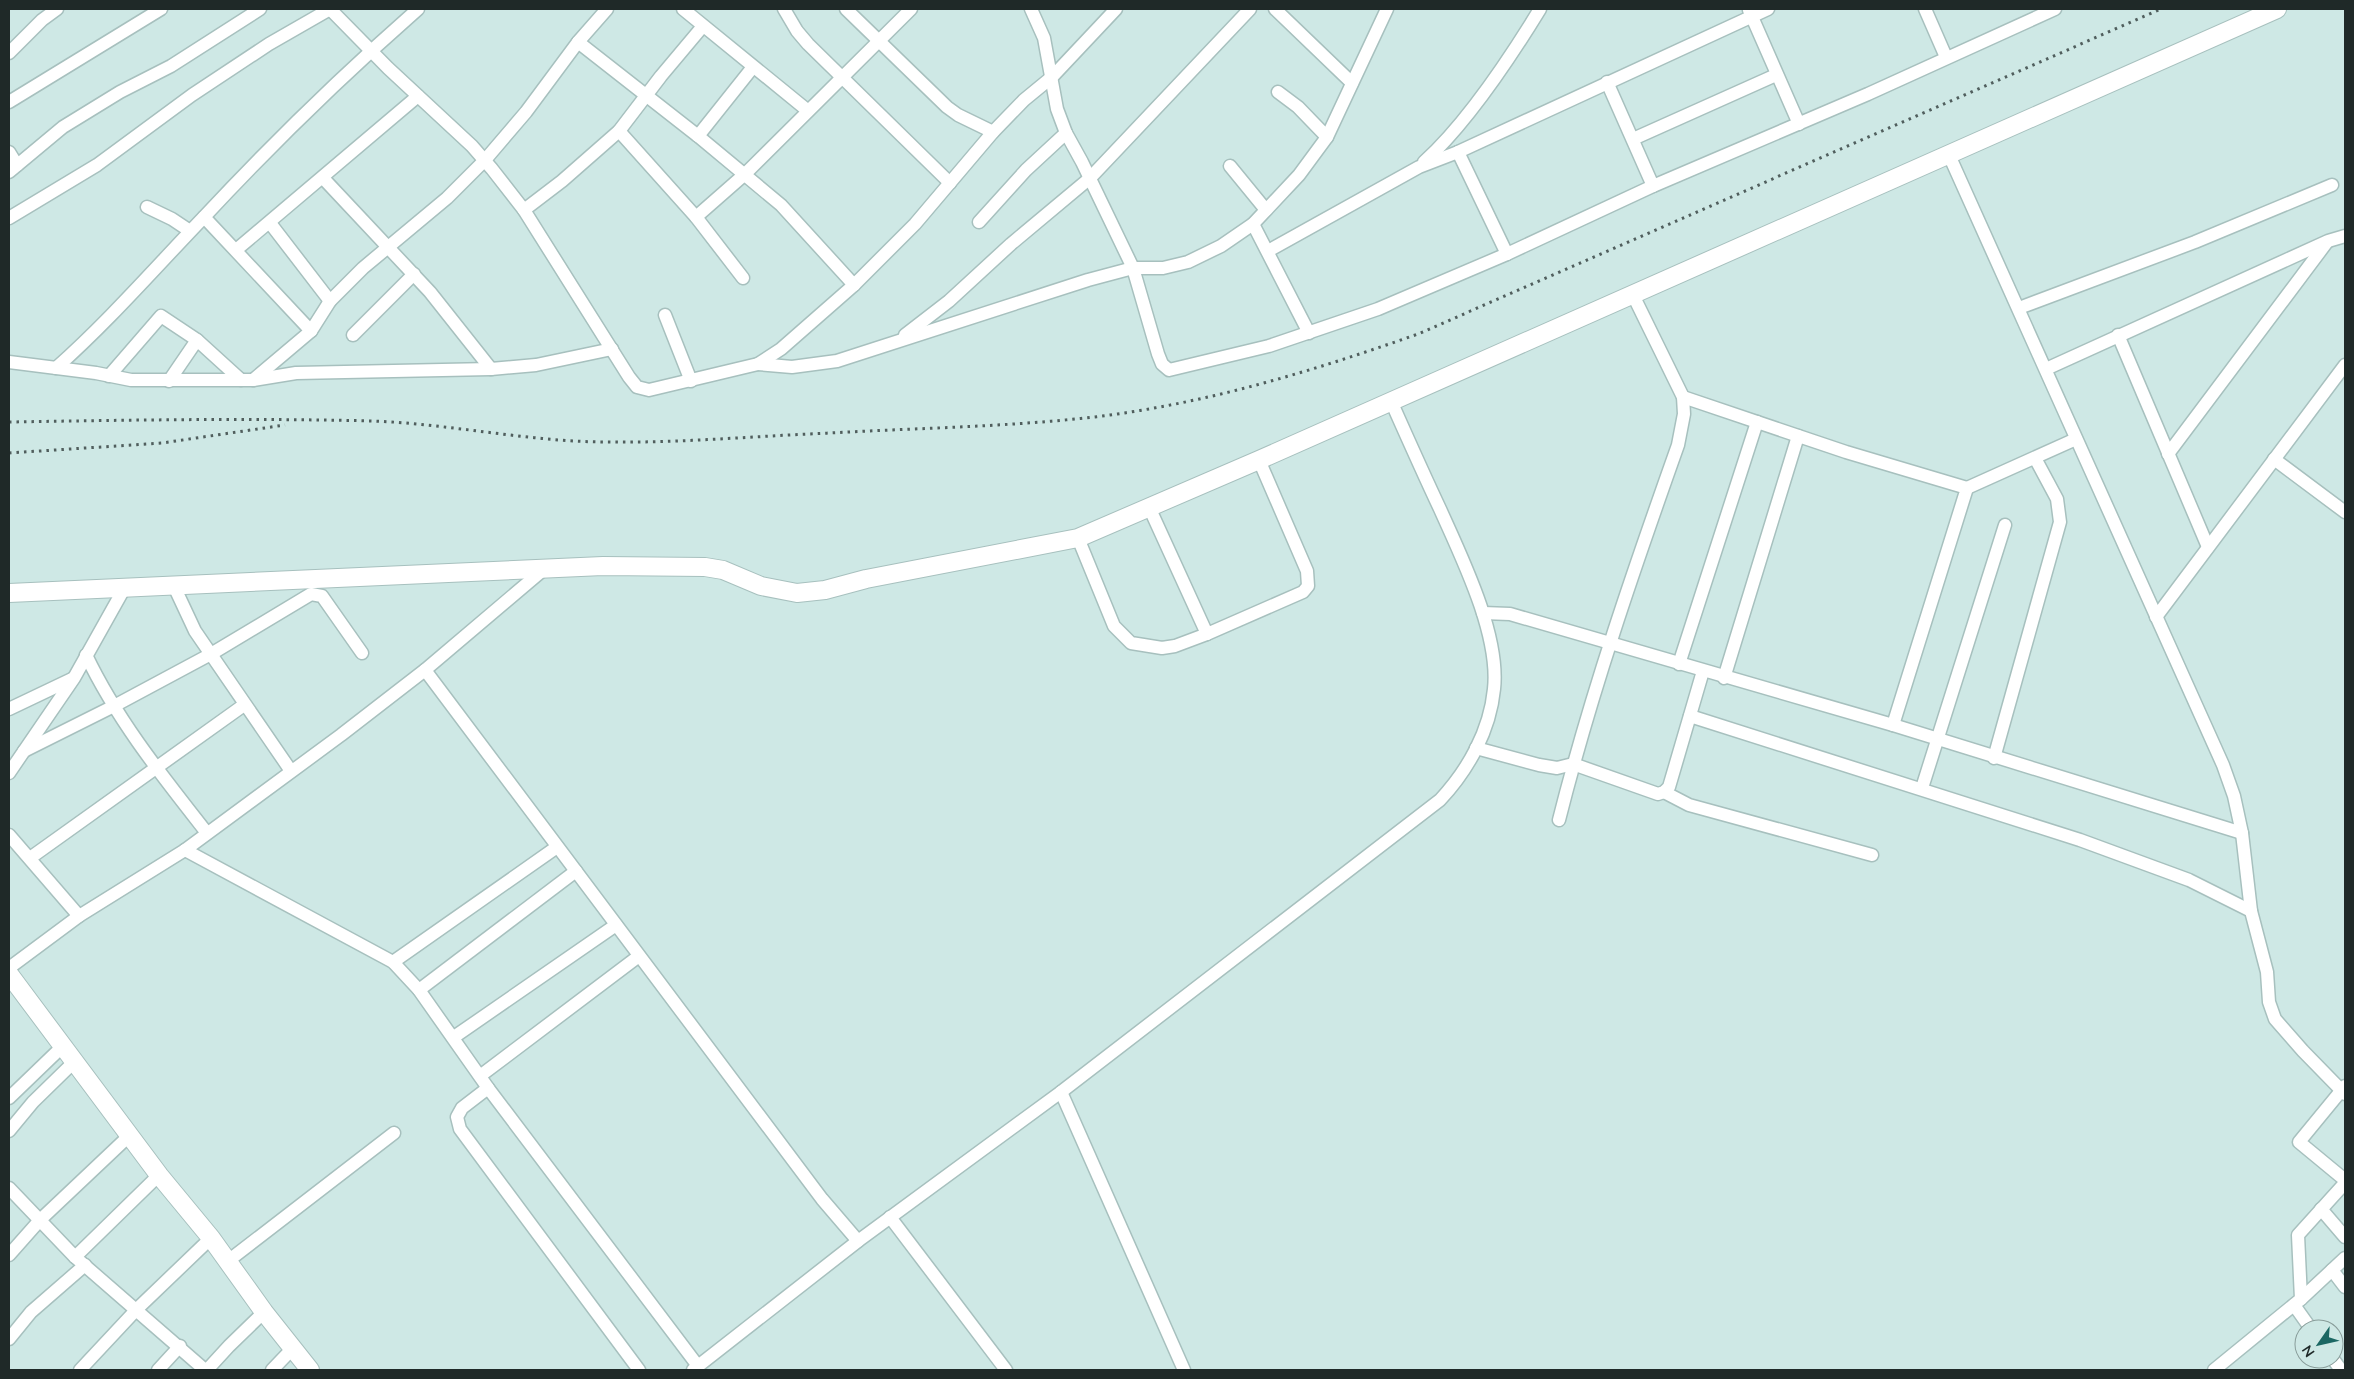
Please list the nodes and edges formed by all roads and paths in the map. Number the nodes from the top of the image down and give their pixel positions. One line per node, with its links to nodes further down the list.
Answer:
1 (56, 9): 26 (street)
2 (161, 9): 37 (street)
3 (260, 9): 52 (street)
4 (330, 9): 25 (street); 64 (street)
5 (418, 9): 25 (street)
6 (608, 9): 24 (street)
7 (682, 9): 22 (street)
8 (846, 9): 23 (street)
9 (911, 9): 23 (street)
10 (1031, 9): 31 (street)
11 (1116, 9): 31 (street)
12 (1249, 9): 55 (street)
13 (1275, 9): 33 (street)
14 (1387, 9): 33 (street)
15 (1540, 9): 51 (street)
16 (1768, 9): 21 (street)
17 (1925, 9): 27 (street)
18 (2055, 9): 27 (street)
19 (2276, 9): 48 (street)
20 (788, 11): 30 (street)
21 (1750, 12): 29 (street); 32 (street)
22 (703, 26): 28 (street); 35 (street)
23 (878, 41): 30 (street); 41 (street)
24 (578, 42): 35 (street); 49 (street)
25 (371, 51): 36 (street); 62 (street)
26 (9, 53)
27 (1946, 57): 39 (street)
28 (753, 67): 38 (street); 43 (street)
29 (1776, 75): 39 (street); 45 (street)
30 (842, 76): 38 (street); 56 (street)
31 (1052, 76): 41 (street); 42 (street)
32 (1607, 82): 45 (street); 47 (street)
33 (1352, 83): 44 (street)
34 (1278, 92): 44 (street)
35 (646, 95): 40 (street); 43 (street)
36 (418, 96): 49 (street); 54 (street)
37 (9, 102)
38 (807, 110): 53 (street)
39 (1799, 124): 58 (street)
40 (619, 131): 60 (street); 63 (street)
41 (993, 132): 56 (street)
42 (1066, 133): 55 (street); 65 (street)
43 (698, 136): 53 (street)
44 (1326, 137): 61 (street)
45 (1633, 139): 58 (street)
46 (9, 152): 52 (street)
47 (1458, 152): 51 (street); 74 (street)
48 (1949, 155): 79 (street); 81 (street)
49 (485, 160): 60 (street); 71 (street)
50 (1230, 166): 61 (street)
51 (1418, 166): 73 (street)
52 (13, 168)
53 (745, 174): 63 (street); 78 (street)
54 (323, 178): 66 (street); 71 (street)
55 (1090, 178): 75 (street); 88 (street)
56 (950, 184): 78 (street)
57 (2332, 185): 81 (street)
58 (1653, 186): 74 (street)
59 (147, 207): 68 (street)
60 (524, 210): 89 (street)
61 (1266, 210): 67 (street)
62 (204, 217): 68 (street); 72 (street)
63 (696, 217): 77 (street)
64 (9, 218)
65 (979, 222)
66 (270, 223): 72 (street); 80 (street)
67 (1253, 224): 73 (street); 75 (street)
68 (190, 231): 93 (street)
69 (2345, 236): 70 (street)
70 (2328, 241): 85 (street); 105 (street)
71 (388, 248): 76 (street); 80 (street)
72 (236, 250): 83 (street)
73 (1268, 251): 84 (street)
74 (1507, 254): 84 (street)
75 (1133, 268): 84 (street); 88 (street)
76 (414, 274): 86 (street); 94 (street)
77 (743, 278)
78 (854, 285): 91 (street)
79 (1633, 295): 100 (street); 101 (street)
80 (330, 301): 83 (street)
81 (2019, 308): 95 (street)
82 (665, 315): 98 (street)
83 (311, 331): 97 (street)
84 (1309, 333)
85 (2118, 334): 95 (street); 105 (street)
86 (353, 335)
87 (197, 340): 96 (street); 97 (street); 99 (street)
88 (897, 341): 91 (street)
89 (612, 350): 94 (street); 98 (street)
90 (9, 362): 93 (street)
91 (758, 364): 98 (street)
92 (2345, 365): 107 (street)
93 (56, 368): 96 (street)
94 (491, 369): 97 (street)
95 (2046, 369): 104 (street)
96 (109, 376): 99 (street)
97 (247, 380): 99 (street)
98 (691, 381)
99 (169, 382)
100 (1683, 397): 102 (street); 122 (street)
101 (1391, 401): 108 (street); 119 (street)
102 (1757, 422): 103 (street); 126 (street)
103 (1798, 436): 109 (street); 131 (street)
104 (2076, 440): 106 (street); 120 (street)
105 (2168, 454): 114 (street)
106 (2035, 458): 109 (street); 140 (street)
107 (2274, 459): 111 (street); 114 (street)
108 (1259, 460): 110 (street); 121 (street)
109 (1967, 488): 136 (street)
110 (1149, 508): 113 (street); 121 (street)
111 (2345, 512)
112 (2005, 525): 137 (street)
113 (1078, 538): 115 (street); 121 (street)
114 (2208, 547): 120 (street)
115 (542, 570): 116 (street); 127 (street)
116 (173, 584): 117 (street); 124 (street)
117 (125, 587): 118 (street); 125 (street)
118 (9, 593)
119 (1483, 613): 122 (street); 138 (street)
120 (2156, 617): 149 (street)
121 (1207, 634)
122 (1610, 644): 126 (street); 141 (street)
123 (362, 653): 124 (street)
124 (210, 654): 132 (street); 133 (street)
125 (86, 655): 129 (street); 130 (street)
126 (1679, 664): 128 (street)
127 (425, 670): 143 (street); 151 (street)
128 (1703, 671): 131 (street); 135 (street)
129 (94, 673): 130 (street); 133 (street)
130 (74, 678): 134 (street); 139 (street)
131 (1724, 678): 136 (street)
132 (244, 705): 142 (street); 143 (street)
133 (114, 706): 139 (street); 142 (street)
134 (9, 709)
135 (1690, 716): 145 (street); 146 (street)
136 (1893, 725): 137 (street)
137 (1937, 739): 140 (street); 145 (street)
138 (1476, 748): 141 (street); 170 (street)
139 (24, 751): 144 (street)
140 (1994, 758): 149 (street)
141 (1573, 764): 146 (street); 147 (street)
142 (155, 767): 148 (street); 154 (street)
143 (292, 771): 148 (street)
144 (9, 773)
145 (1922, 788): 156 (street)
146 (1664, 792): 153 (street)
147 (1559, 820)
148 (207, 833): 152 (street)
149 (2242, 833): 156 (street)
150 (9, 835): 154 (street)
151 (558, 847): 155 (street); 160 (street)
152 (185, 850): 157 (street); 160 (street)
153 (1872, 855)
154 (30, 858): 157 (street)
155 (576, 871): 158 (street); 163 (street)
156 (2250, 911): 169 (street)
157 (79, 916): 161 (street)
158 (616, 925): 159 (street); 164 (street)
159 (639, 956): 167 (street); 183 (street)
160 (393, 962): 163 (street)
161 (9, 968)
162 (9, 974): 165 (street)
163 (419, 990): 164 (street)
164 (454, 1038): 167 (street)
165 (64, 1045): 166 (street); 171 (street)
166 (75, 1061): 172 (street); 174 (street)
167 (480, 1076): 168 (street)
168 (488, 1088): 198 (street); 204 (street)
169 (2344, 1090): 176 (street)
170 (1060, 1092): 179 (street); 206 (street)
171 (9, 1098)
172 (9, 1131)
173 (394, 1133): 187 (street)
174 (130, 1135): 175 (street); 180 (street)
175 (159, 1175): 182 (street); 185 (street)
176 (2345, 1182): 178 (street)
177 (9, 1188): 180 (street)
178 (2321, 1209): 181 (street); 191 (street)
179 (890, 1218): 183 (street); 205 (street)
180 (40, 1220): 184 (street); 185 (street)
181 (2345, 1237)
182 (211, 1238): 187 (street); 192 (street)
183 (858, 1241): 198 (street)
184 (9, 1254)
185 (75, 1257): 188 (street)
186 (2345, 1258): 189 (street)
187 (228, 1261): 193 (street)
188 (85, 1265): 192 (street); 195 (street)
189 (2332, 1270): 190 (street); 191 (street)
190 (2345, 1287)
191 (2297, 1302): 194 (street); 207 (street)
192 (138, 1309): 196 (street); 199 (street)
193 (264, 1312): 197 (street); 201 (street)
194 (2306, 1319)
195 (9, 1340)
196 (180, 1346): 200 (street); 201 (street)
197 (294, 1347): 202 (street); 203 (street)
198 (695, 1368)
199 (80, 1370)
200 (158, 1370)
201 (206, 1370)
202 (272, 1370)
203 (310, 1370)
204 (639, 1370)
205 (1006, 1370)
206 (1184, 1370)
207 (2214, 1370)

